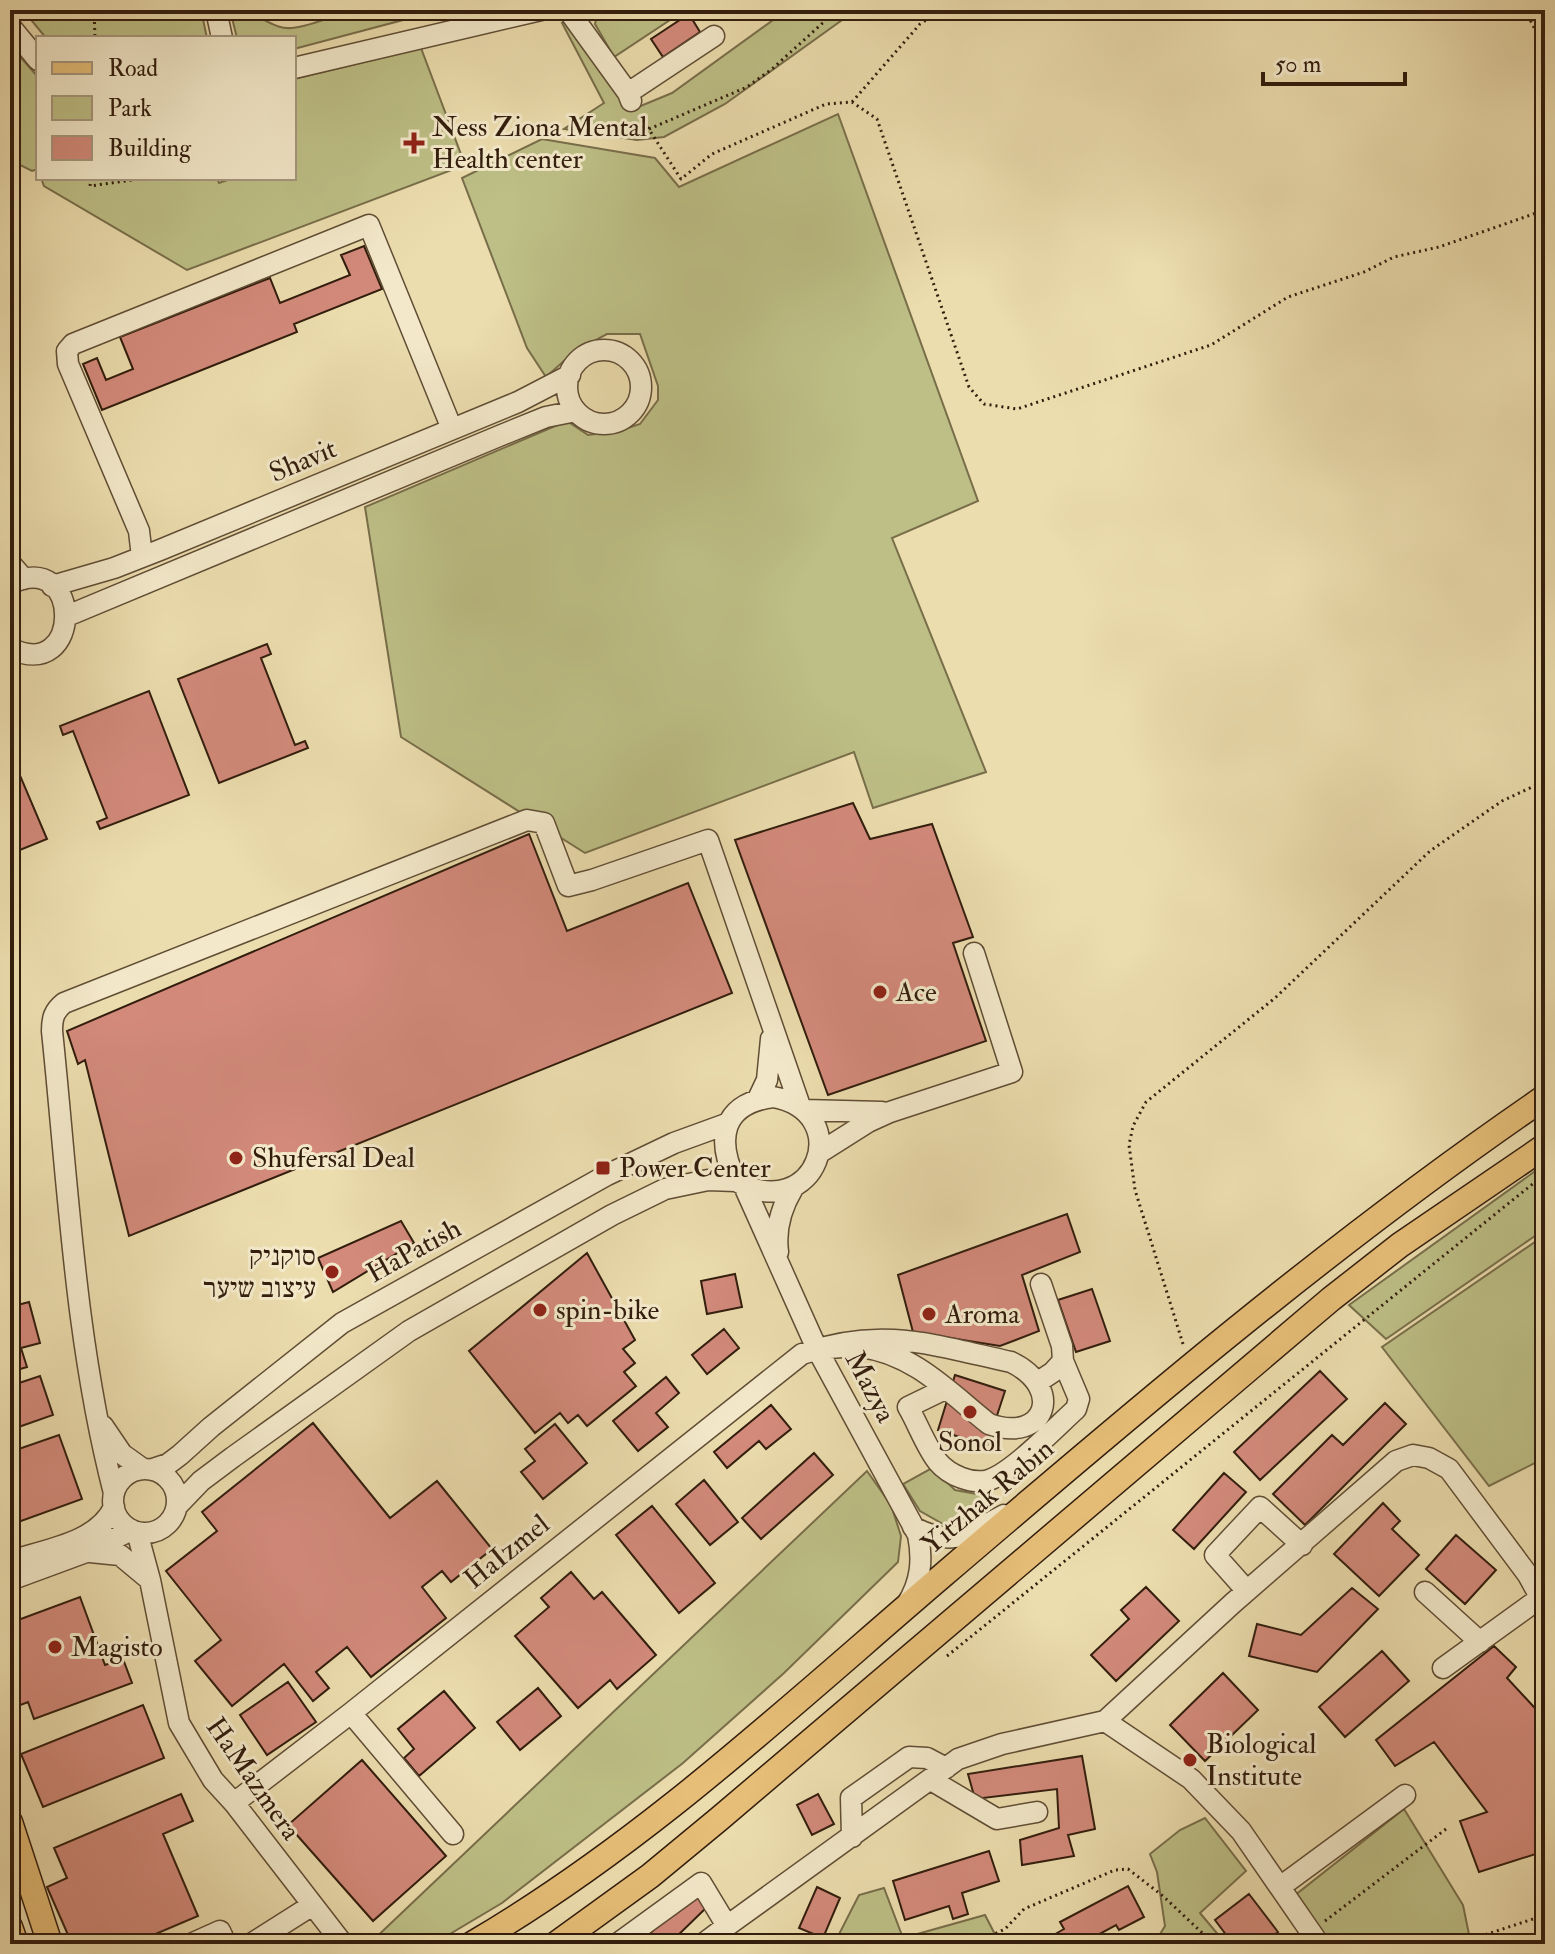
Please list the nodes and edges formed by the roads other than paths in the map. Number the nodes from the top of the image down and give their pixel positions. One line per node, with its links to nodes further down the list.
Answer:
1 (216, 10): 5 (street)
2 (541, 10): 8 (street)
3 (568, 10): 6 (street)
4 (10, 26): 7 (street)
5 (222, 36)
6 (714, 36)
7 (36, 58)
8 (296, 68)
9 (570, 375): 10 (street); 10 (street); 11 (street, Shavit)
10 (576, 411): 16 (street, Shavit)
11 (452, 429): 12 (street, Shavit); 12 (street)
12 (142, 557): 15 (street, Shavit)
13 (10, 563): 14 (street)
14 (17, 581): 15 (street)
15 (52, 586): 16 (street)
16 (67, 616): 17 (street)
17 (10, 648)
18 (974, 953): 23 (street)
19 (771, 1027): 21 (street); 22 (street); 35 (street)
20 (1545, 1097): 37 (main road, Yitzhak Rabin)
21 (758, 1099): 22 (street); 24 (street)
22 (802, 1108): 23 (street); 26 (street)
23 (890, 1112): 26 (street)
24 (729, 1123): 27 (street); 36 (street, HaPatish)
25 (1545, 1146): 74 (main road)
26 (819, 1153): 28 (street)
27 (740, 1184): 28 (street); 29 (street, Mazya); 39 (street)
28 (793, 1188): 29 (street, Mazya)
29 (784, 1271): 31 (street, Mazya)
30 (1041, 1284): 32 (street)
31 (817, 1349): 33 (street); 34 (street); 40 (street, Mazya); 53 (street, HaIzmel)
32 (1063, 1361): 33 (street); 34 (street)
33 (1038, 1382): 34 (street)
34 (945, 1389)
35 (96, 1408): 36 (street); 38 (street)
36 (148, 1469): 38 (street); 39 (street)
37 (1032, 1499): 40 (street); 50 (main road, Yitzhak Rabin)
38 (114, 1500): 41 (street); 44 (street)
39 (177, 1506): 41 (street)
40 (913, 1527): 50 (street, Mazya)
41 (134, 1531): 43 (street); 46 (street, HaMazmera)
42 (1302, 1545): 47 (street); 47 (street); 49 (street)
43 (86, 1552): 45 (street); 46 (street)
44 (10, 1561)
45 (10, 1580)
46 (150, 1580): 57 (street, HaMazmera)
47 (1247, 1591): 54 (street)
48 (1425, 1592): 51 (street)
49 (1543, 1602): 51 (street)
50 (902, 1610): 73 (main road, Yitzhak Rabin)
51 (1480, 1642): 52 (street)
52 (1443, 1668)
53 (351, 1713): 57 (street, HaIzmel); 60 (street)
54 (1105, 1721): 55 (street); 62 (street)
55 (938, 1774): 58 (street); 61 (street); 61 (street)
56 (1405, 1795): 62 (street)
57 (234, 1803): 63 (street, HaMazmera)
58 (1037, 1812)
59 (10, 1822): 68 (main road)
60 (453, 1834)
61 (852, 1837): 64 (street)
62 (1280, 1887): 66 (street)
63 (311, 1906): 71 (street); 72 (street, HaMazmera)
64 (727, 1926): 75 (street); 76 (street)
65 (10, 1927): 67 (main road)
66 (1315, 1938)
67 (16, 1944)
68 (50, 1944)
69 (191, 1944): 70 (street)
70 (226, 1944)
71 (251, 1944)
72 (343, 1944)
73 (472, 1944)
74 (556, 1944)
75 (617, 1944)
76 (703, 1944)

